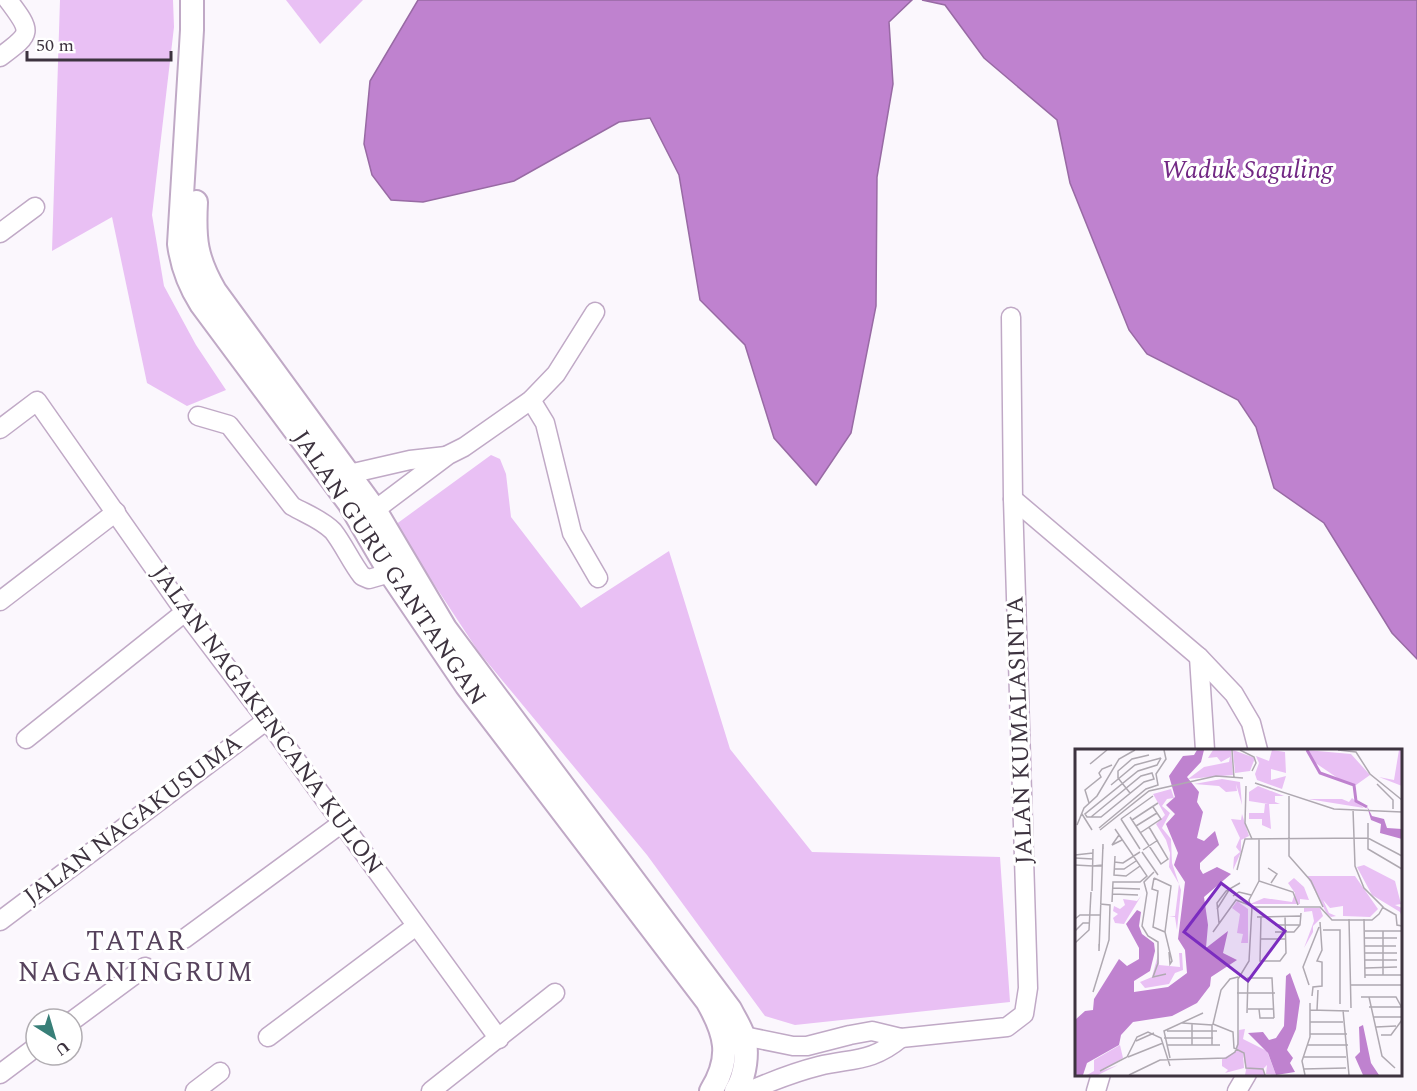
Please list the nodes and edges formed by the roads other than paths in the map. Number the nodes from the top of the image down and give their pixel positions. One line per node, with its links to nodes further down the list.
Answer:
1 (8, 0): 4 (street)
2 (192, 0): 17 (street, JALAN GURU GANTANGAN)
3 (207, 0): 13 (street, JALAN GURU GANTANGAN)
4 (0, 57)
5 (35, 207): 6 (street)
6 (0, 233)
7 (596, 312): 9 (street)
8 (1011, 318): 14 (street, JALAN KUMALASINTA)
9 (531, 400): 12 (street); 18 (street)
10 (198, 416): 17 (street)
11 (0, 429): 16 (street, JALAN NAGAKENCANA KULON)
12 (448, 456): 13 (street); 15 (street)
13 (349, 474): 15 (street, JALAN GURU GANTANGAN)
14 (1013, 499): 21 (street); 34 (street, JALAN KUMALASINTA)
15 (375, 510): 36 (street, JALAN GURU GANTANGAN)
16 (116, 512): 19 (street); 20 (street, JALAN NAGAKENCANA KULON)
17 (390, 573): 36 (street, JALAN GURU GANTANGAN)
18 (598, 578)
19 (0, 601)
20 (185, 612): 22 (street, JALAN NAGAKENCANA KULON); 23 (street)
21 (1198, 657): 24 (street); 25 (street)
22 (267, 720): 26 (street, JALAN NAGAKENCANA KULON); 27 (street, JALAN NAGAKUSUMA)
23 (26, 739)
24 (1205, 749)
25 (1258, 749)
26 (342, 823): 28 (street, JALAN NAGAKENCANA KULON); 29 (street)
27 (0, 921)
28 (417, 926): 33 (street); 35 (street, JALAN NAGAKENCANA KULON)
29 (184, 939)
30 (145, 967): 32 (street)
31 (555, 993): 35 (street)
32 (84, 1012)
33 (268, 1037)
34 (901, 1038): 36 (street); 44 (street)
35 (499, 1039): 47 (street)
36 (733, 1039): 48 (street, JALAN GURU GANTANGAN); 49 (street, JALAN GURU GANTANGAN)
37 (24, 1056): 39 (street)
38 (220, 1072): 46 (street)
39 (0, 1074)
40 (1100, 1076): 51 (street)
41 (1228, 1076): 52 (street)
42 (1246, 1076): 53 (street)
43 (0, 1086): 45 (street)
44 (777, 1086): 50 (street)
45 (4, 1091)
46 (195, 1091)
47 (431, 1091)
48 (711, 1091)
49 (736, 1091)
50 (749, 1091)
51 (1096, 1091)
52 (1230, 1091)
53 (1237, 1091)

